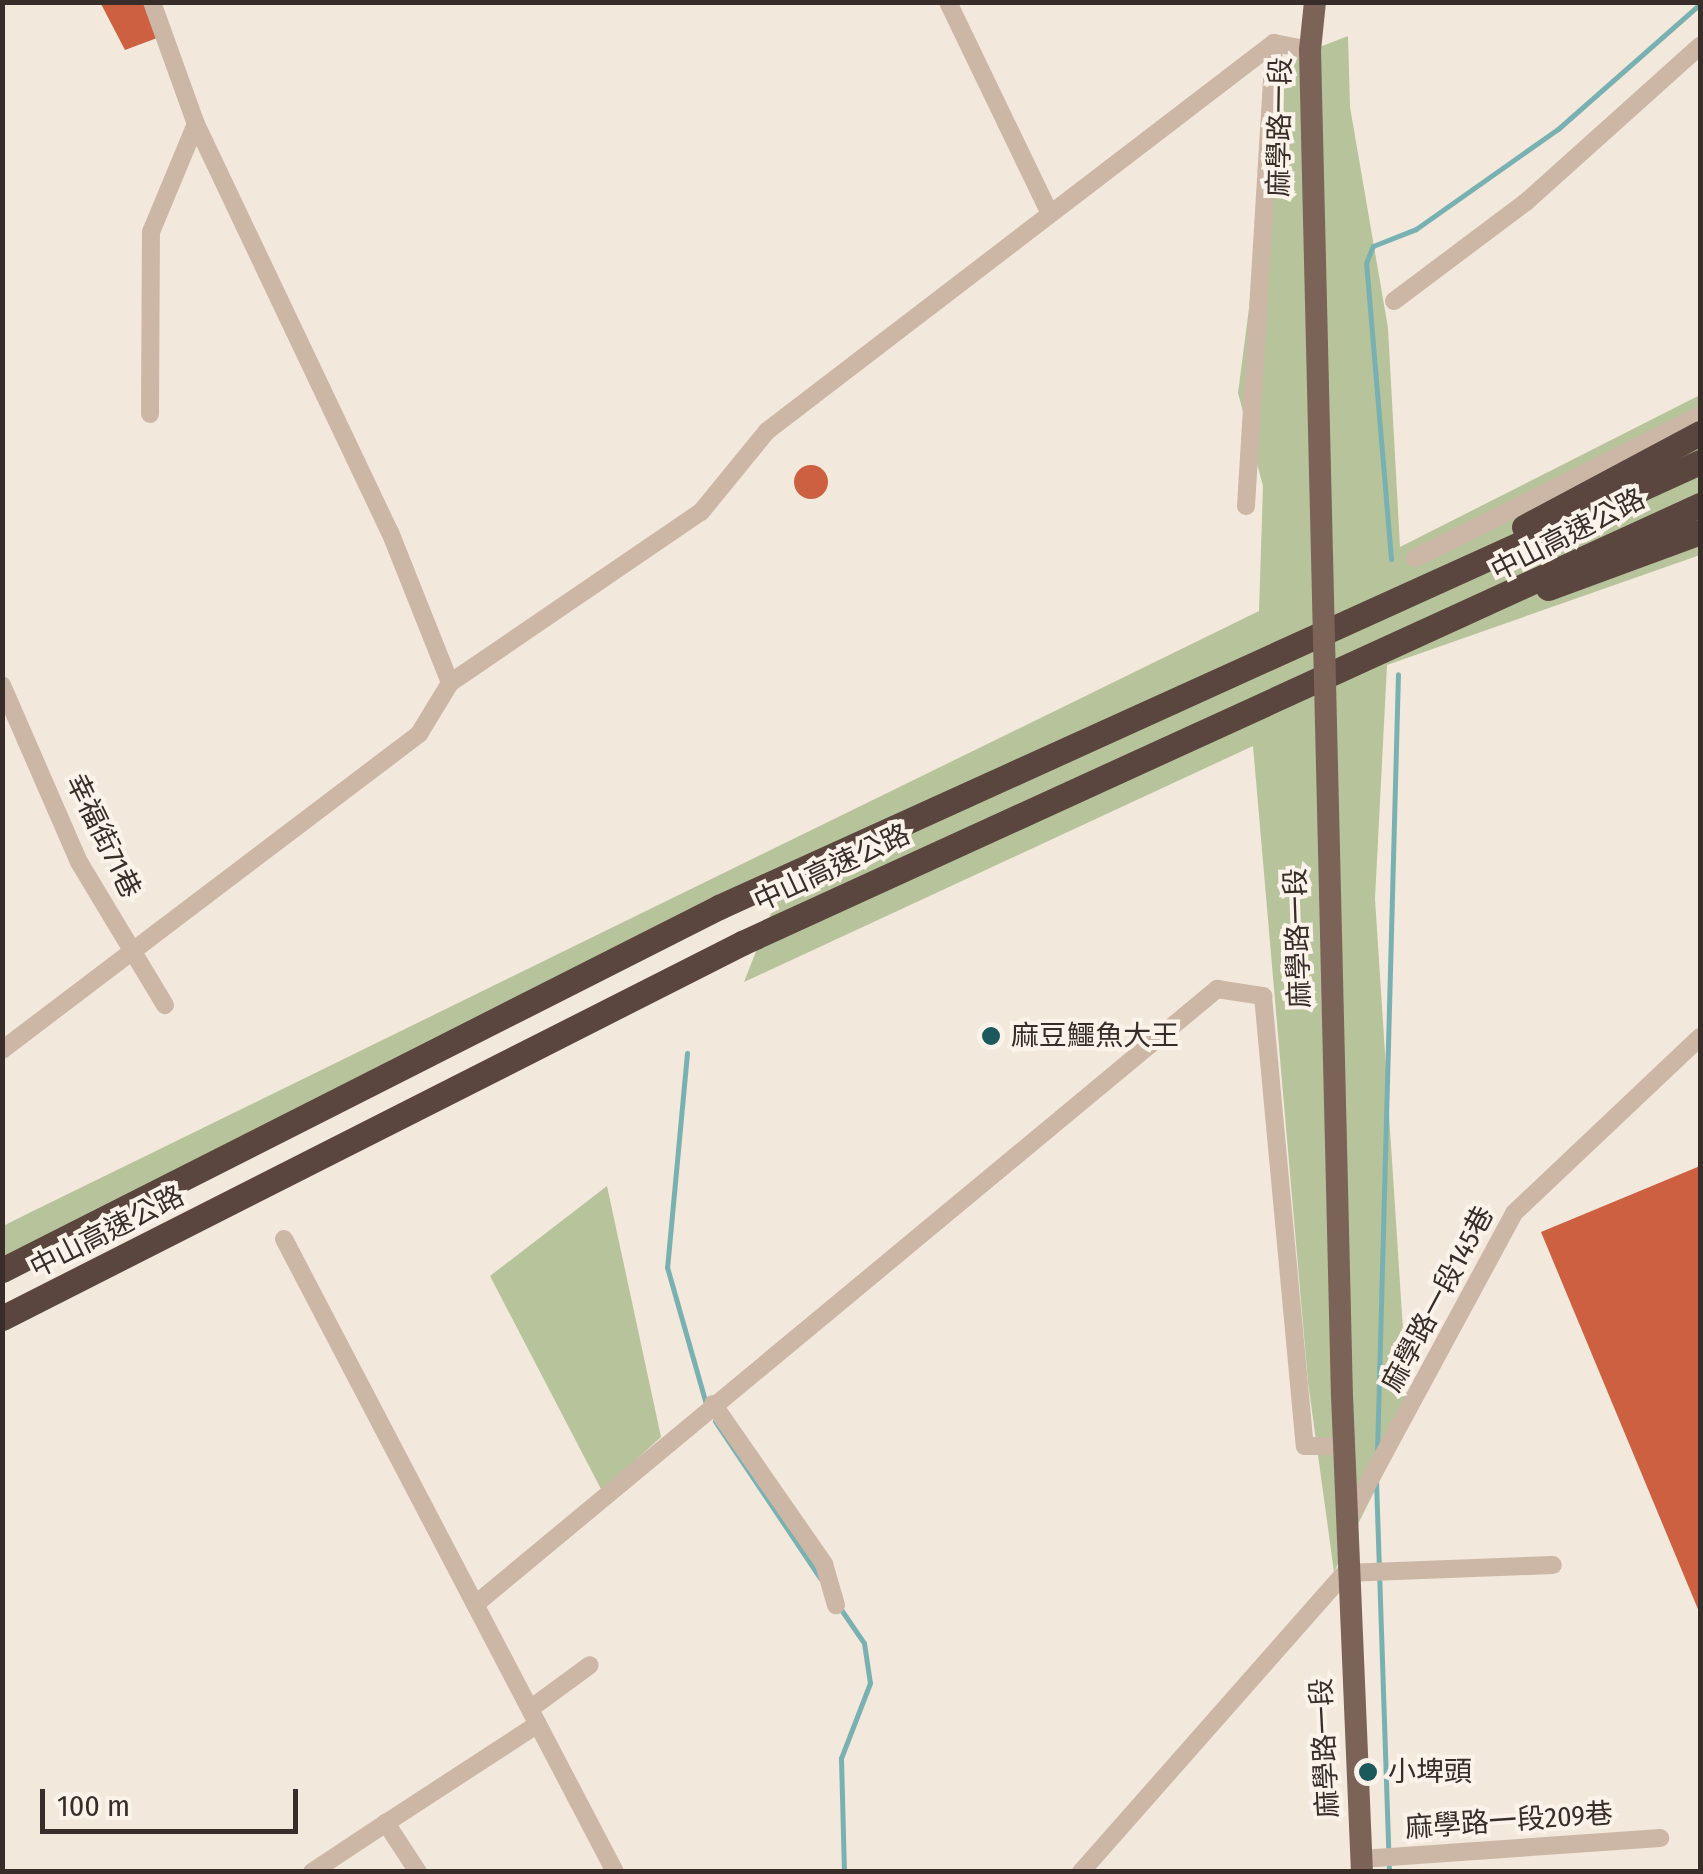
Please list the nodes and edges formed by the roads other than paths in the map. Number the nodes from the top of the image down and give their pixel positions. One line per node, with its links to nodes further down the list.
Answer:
1 (152, 2): 7 (lane)
2 (948, 2): 8 (lane)
3 (1315, 2): 6 (main road, 麻學路一段)
4 (1274, 43): 6 (lane); 8 (lane); 15 (lane)
5 (1700, 46): 9 (lane)
6 (1310, 50): 30 (main road, 麻學路一段, bridge)
7 (196, 124): 10 (lane); 20 (lane)
8 (1048, 212): 20 (lane)
9 (1394, 300)
10 (150, 414)
11 (1700, 415): 18 (lane)
12 (1700, 433): 17 (highway)
13 (1700, 462): 17 (highway, 中山高速公路)
14 (1700, 505): 19 (highway, 中山高速公路)
15 (1246, 506)
16 (1700, 532): 19 (highway)
17 (1483, 556): 27 (highway, 中山高速公路)
18 (1415, 558)
19 (1509, 599): 28 (highway, 中山高速公路)
20 (450, 683): 22 (lane)
21 (2, 685): 22 (lane, 幸福街71巷)
22 (129, 947): 23 (lane, 幸福街71巷); 25 (lane)
23 (164, 1005)
24 (1700, 1038): 31 (lane, 麻學路一段145巷)
25 (2, 1050)
26 (284, 1240): 34 (lane)
27 (2, 1270)
28 (2, 1318)
29 (713, 1404): 30 (lane); 34 (lane); 35 (lane)
30 (1341, 1446): 31 (main road, 麻學路一段)
31 (1343, 1529): 33 (main road, 麻學路一段)
32 (1552, 1565): 33 (lane)
33 (1345, 1574): 40 (main road, 麻學路一段); 44 (lane)
34 (477, 1603): 37 (lane)
35 (836, 1605)
36 (590, 1665): 37 (lane)
37 (534, 1716): 38 (lane); 43 (lane)
38 (386, 1823): 41 (lane); 42 (lane)
39 (1660, 1838): 40 (lane, 麻學路一段209巷)
40 (1374, 1861)
41 (312, 1872)
42 (418, 1872)
43 (615, 1872)
44 (1081, 1872)

